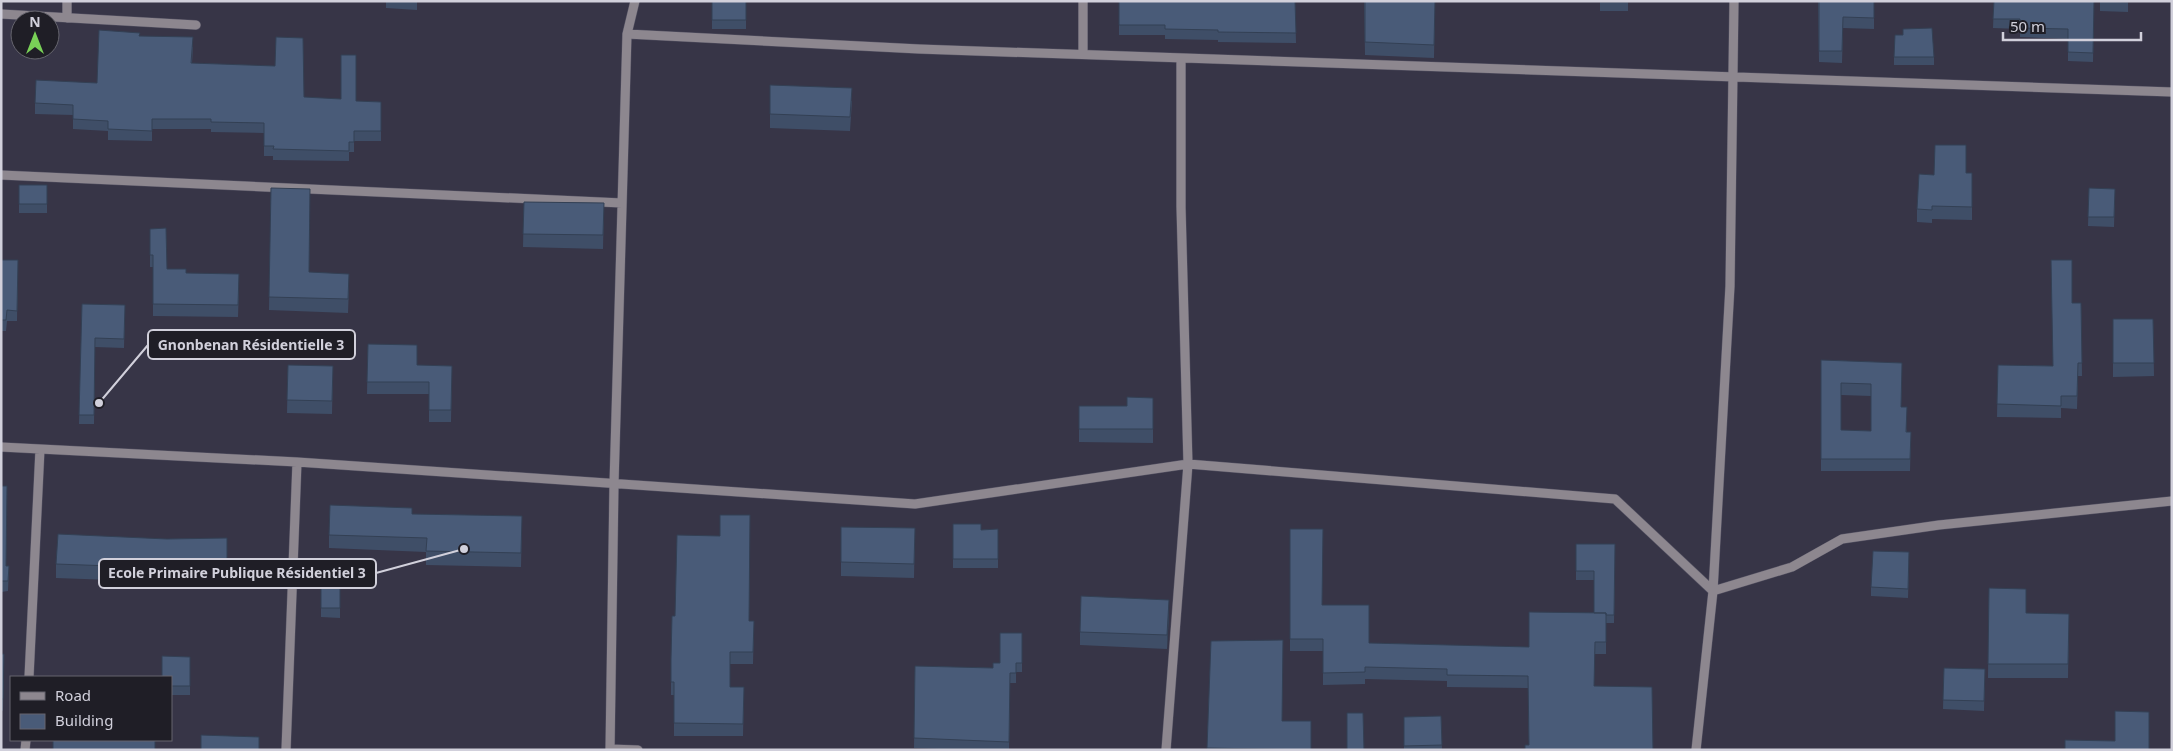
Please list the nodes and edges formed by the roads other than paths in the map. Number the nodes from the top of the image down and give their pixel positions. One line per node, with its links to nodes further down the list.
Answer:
1 (67, 1): 6 (street)
2 (635, 1): 8 (street)
3 (1083, 1): 9 (street)
4 (1734, 1): 11 (street)
5 (1, 14): 6 (street)
6 (67, 18): 7 (street)
7 (196, 25)
8 (627, 34): 9 (street); 14 (street)
9 (1083, 54): 10 (street)
10 (1181, 58): 11 (street); 18 (street)
11 (1734, 75): 12 (street); 21 (street)
12 (2172, 92)
13 (1, 175): 14 (street)
14 (622, 203): 19 (street)
15 (1, 447): 16 (street)
16 (40, 449): 17 (street); 22 (street)
17 (297, 462): 19 (street); 24 (street)
18 (1188, 464): 19 (street); 21 (street); 26 (street)
19 (614, 484): 23 (street)
20 (2172, 501): 21 (street)
21 (1713, 591): 27 (street)
22 (29, 676)
23 (610, 749): 25 (street)
24 (286, 750)
25 (638, 750)
26 (1166, 750)
27 (1696, 750)

